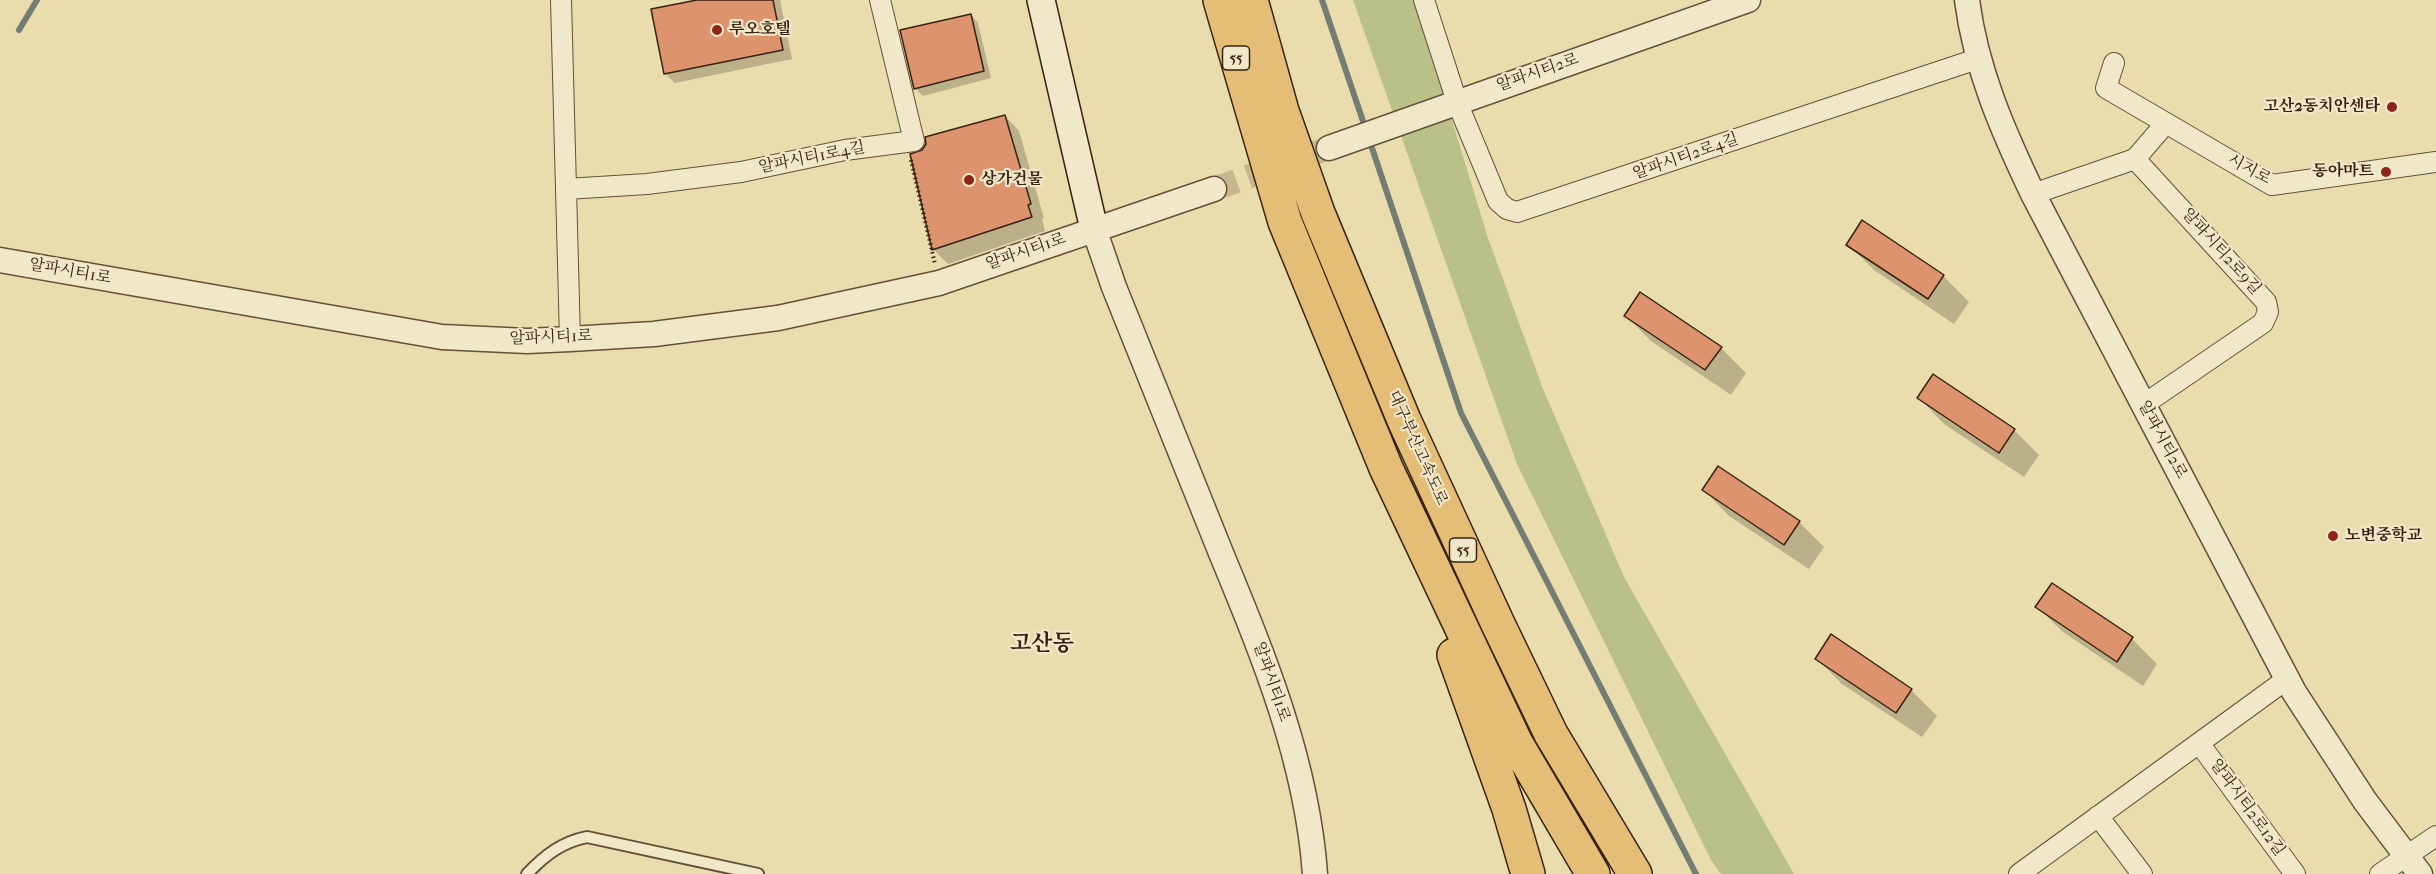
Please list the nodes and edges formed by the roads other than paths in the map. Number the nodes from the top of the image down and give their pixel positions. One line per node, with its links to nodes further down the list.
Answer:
1 (561, 0): 16 (street)
2 (880, 0): 16 (street, 알파시티1로4길)
3 (1041, 0): 19 (main road, 알파시티1로)
4 (1220, 0): 23 (highway, 55)
5 (1251, 0): 34 (highway, 대구부산고속도로 / 55)
6 (1424, 0): 11 (street, 알파시티2로4길)
7 (1748, 0): 11 (street, 알파시티2로)
8 (1967, 0): 9 (street, 알파시티2로)
9 (1977, 59): 11 (street, 알파시티2로4길); 18 (street, 알파시티2로)
10 (2114, 63): 12 (street, 시지로)
11 (1457, 102): 13 (street, 알파시티2로)
12 (2166, 123): 14 (street); 15 (street, 시지로)
13 (1329, 148)
14 (2135, 159): 18 (street); 22 (street, 알파시티2로9길)
15 (2436, 162)
16 (566, 189): 21 (street)
17 (1214, 189): 19 (street)
18 (2033, 194): 22 (street, 알파시티2로)
19 (1094, 229): 21 (street, 알파시티1로); 31 (street, 알파시티1로)
20 (0, 260): 21 (street, 알파시티1로)
21 (570, 339)
22 (2143, 405): 24 (street, 알파시티2로)
23 (1386, 468): 32 (highway); 33 (highway, 55)
24 (2287, 679): 25 (street, 알파시티2로12길); 28 (street, 알파시티2로)
25 (2199, 742): 26 (street, 알파시티2로12길); 37 (street, 알파시티2로12길)
26 (2098, 816): 35 (street, 알파시티2로12길); 36 (street)
27 (2436, 836): 28 (street)
28 (2413, 865): 38 (street)
29 (527, 874): 30 (lane)
30 (758, 874)
31 (1315, 874)
32 (1528, 874)
33 (1593, 874)
34 (1635, 874)
35 (2019, 874)
36 (2142, 874)
37 (2295, 874)
38 (2380, 874)

